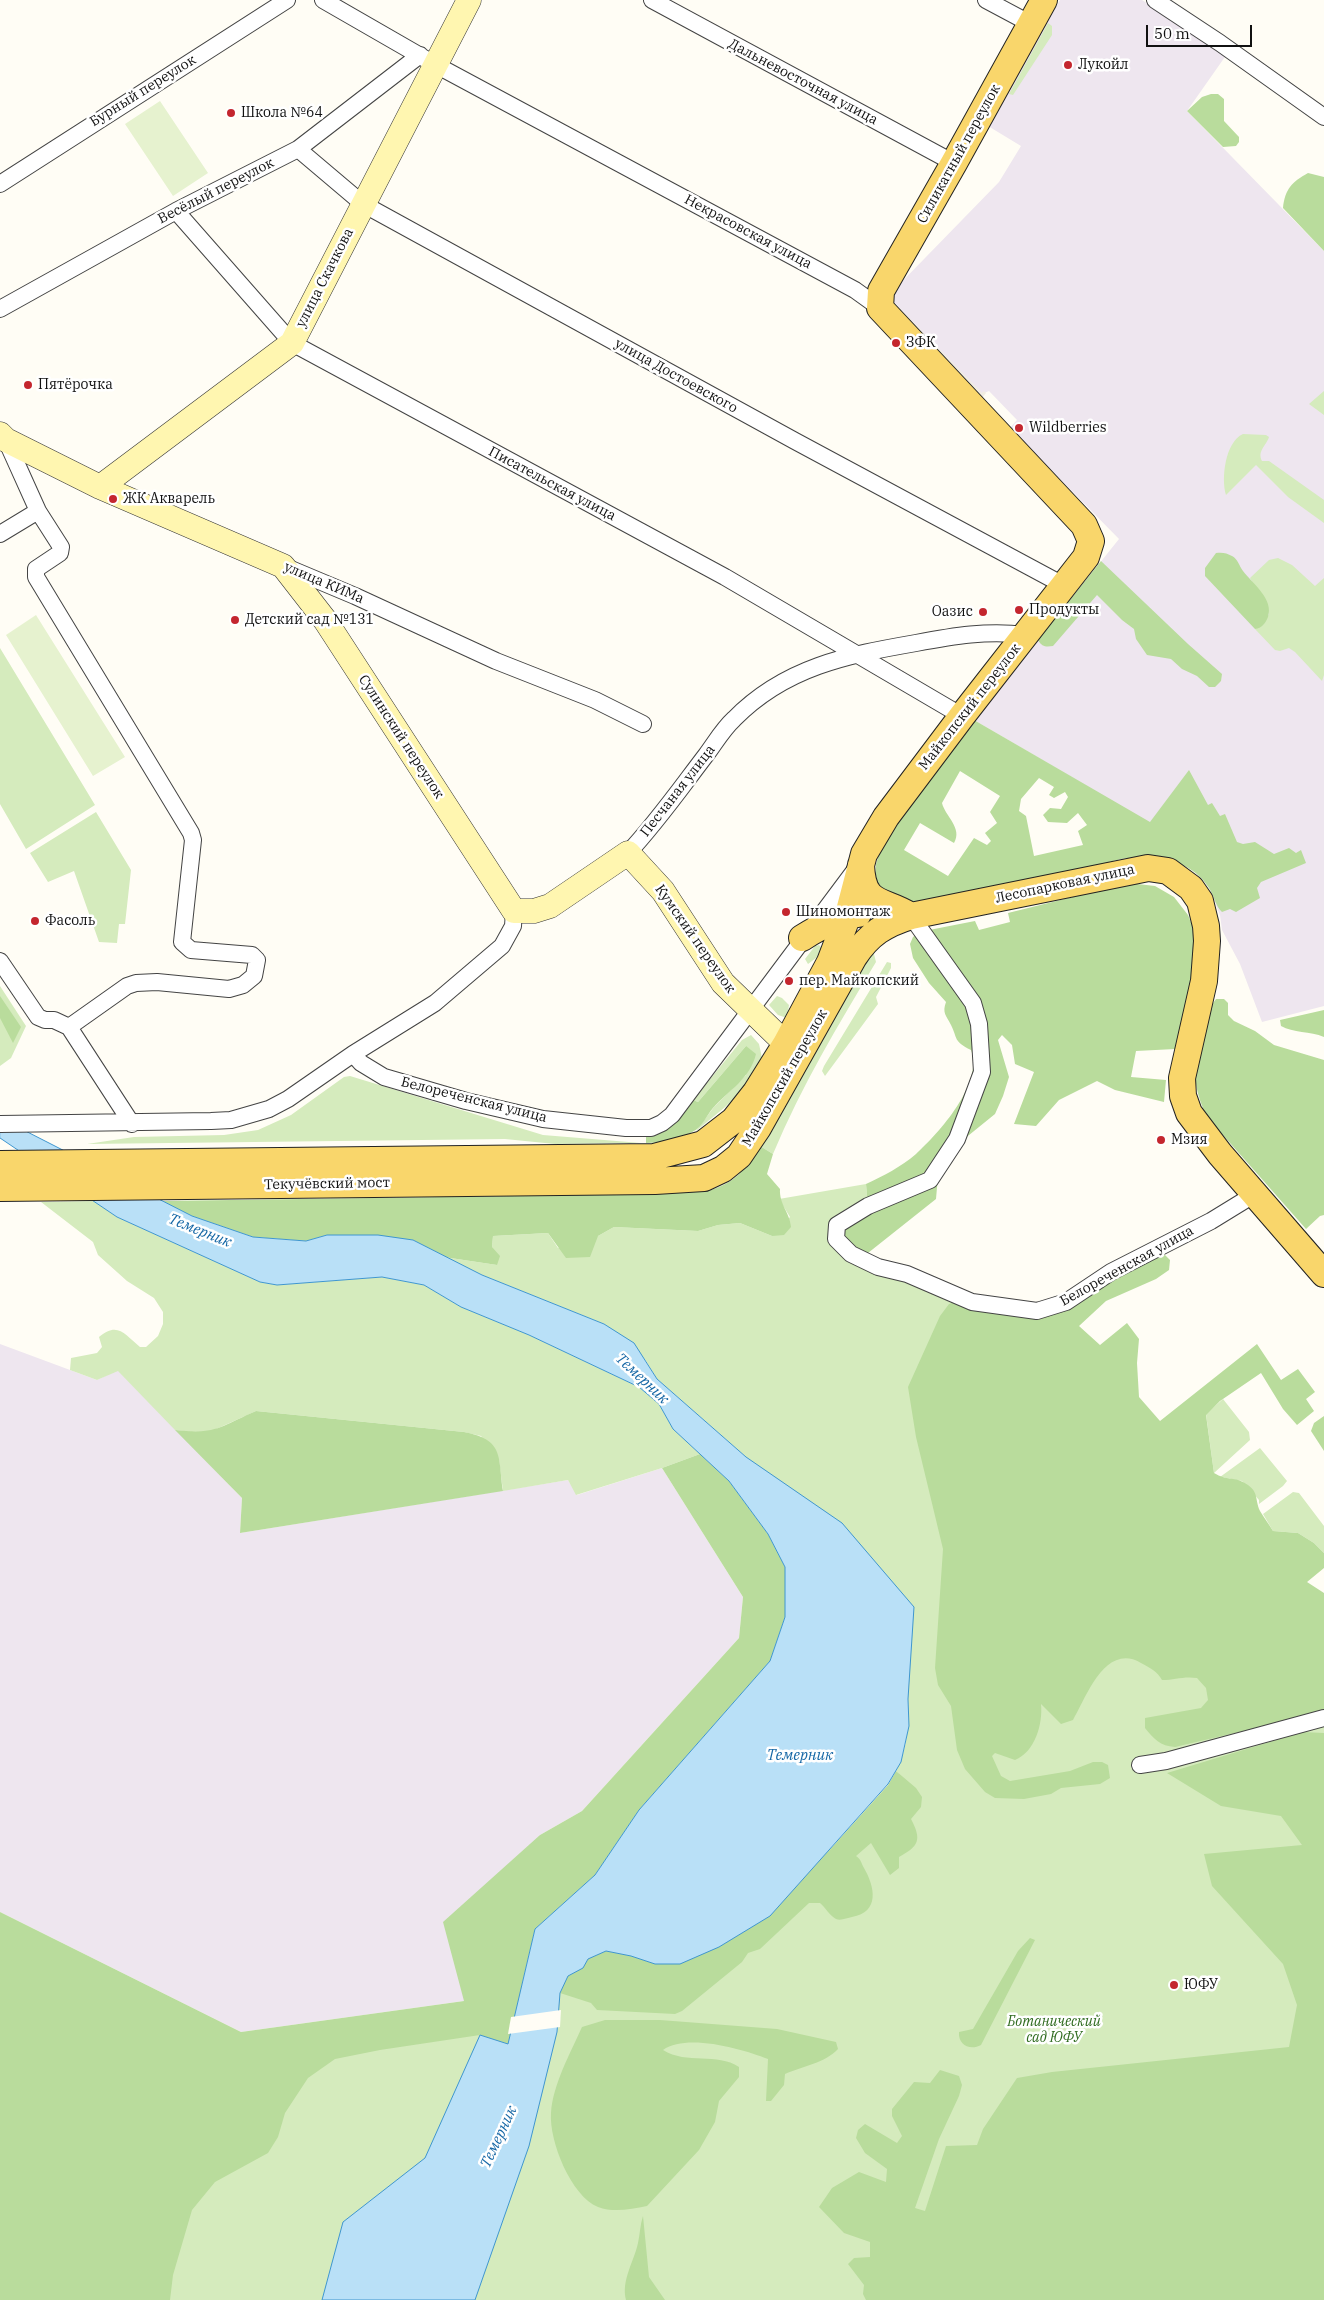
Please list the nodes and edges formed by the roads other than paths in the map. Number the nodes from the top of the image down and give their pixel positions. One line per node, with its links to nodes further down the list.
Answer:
1 (287, 0): 13 (street, Бурный переулок)
2 (322, 0): 9 (street, Некрасовская улица)
3 (469, 0): 9 (street, улица Скачкова)
4 (652, 0): 12 (street, Дальневосточная улица)
5 (986, 0): 8 (street)
6 (1044, 0): 8 (main road, Силикатный переулок)
7 (1155, 0): 10 (street)
8 (1031, 24): 12 (main road, Силикатный переулок)
9 (428, 60): 11 (street, Весёлый переулок); 14 (street, улица Скачкова); 16 (street, Некрасовская улица)
10 (1324, 118)
11 (298, 149): 14 (street, улица Достоевского); 15 (street, Весёлый переулок)
12 (954, 163): 16 (main road, Силикатный переулок)
13 (0, 184)
14 (363, 204): 18 (street, улица Скачкова); 25 (street, улица Достоевского)
15 (176, 211): 17 (street, Весёлый переулок); 18 (street, Писательская улица)
16 (880, 308): 23 (main road, Некрасовская улица)
17 (0, 309)
18 (292, 343): 20 (street, улица Скачкова); 27 (street, Писательская улица)
19 (3, 437): 20 (street, улица КИМа); 21 (street)
20 (100, 487): 24 (street, улица КИМа)
21 (38, 511): 22 (street); 38 (street)
22 (0, 534)
23 (1086, 557): 25 (main road, Майкопский переулок)
24 (283, 566): 29 (street, улица КИМа); 32 (street, Сулинский переулок)
25 (1065, 586): 26 (main road, Майкопский переулок)
26 (1026, 635): 27 (street, Песчаная улица); 28 (main road, Майкопский переулок)
27 (858, 654): 28 (street, Писательская улица); 30 (street, Песчаная улица)
28 (962, 716): 31 (main road, Майкопский переулок)
29 (643, 724)
30 (628, 853): 32 (street, Песчаная улица); 37 (street, Кумский переулок)
31 (861, 862): 33 (main road); 34 (main road, Майкопский переулок); 35 (street, Майкопский переулок)
32 (514, 911): 40 (street)
33 (911, 916): 34 (main road); 34 (main road, Майкопский переулок); 47 (main road, Лесопарковая улица); 47 (street, Белореченская улица)
34 (848, 935): 35 (main road); 39 (main road, Майкопский переулок); 45 (main road, Майкопский переулок)
35 (802, 938): 37 (street, Майкопский переулок)
36 (0, 961): 38 (street)
37 (750, 1011): 39 (street, Кумский переулок); 41 (street, Майкопский переулок)
38 (69, 1027): 43 (street)
39 (786, 1044): 45 (main road, Майкопский переулок)
40 (353, 1054): 41 (street, Белореченская улица); 43 (street)
41 (662, 1123)
42 (0, 1124): 43 (street)
43 (132, 1124)
44 (0, 1164): 45 (main road, Текучёвский мост)
45 (655, 1169): 46 (main road, Текучёвский мост)
46 (0, 1188)
47 (1255, 1194): 48 (main road, Лесопарковая улица)
48 (1324, 1274)
49 (1324, 1718): 50 (street)
50 (1140, 1764)

